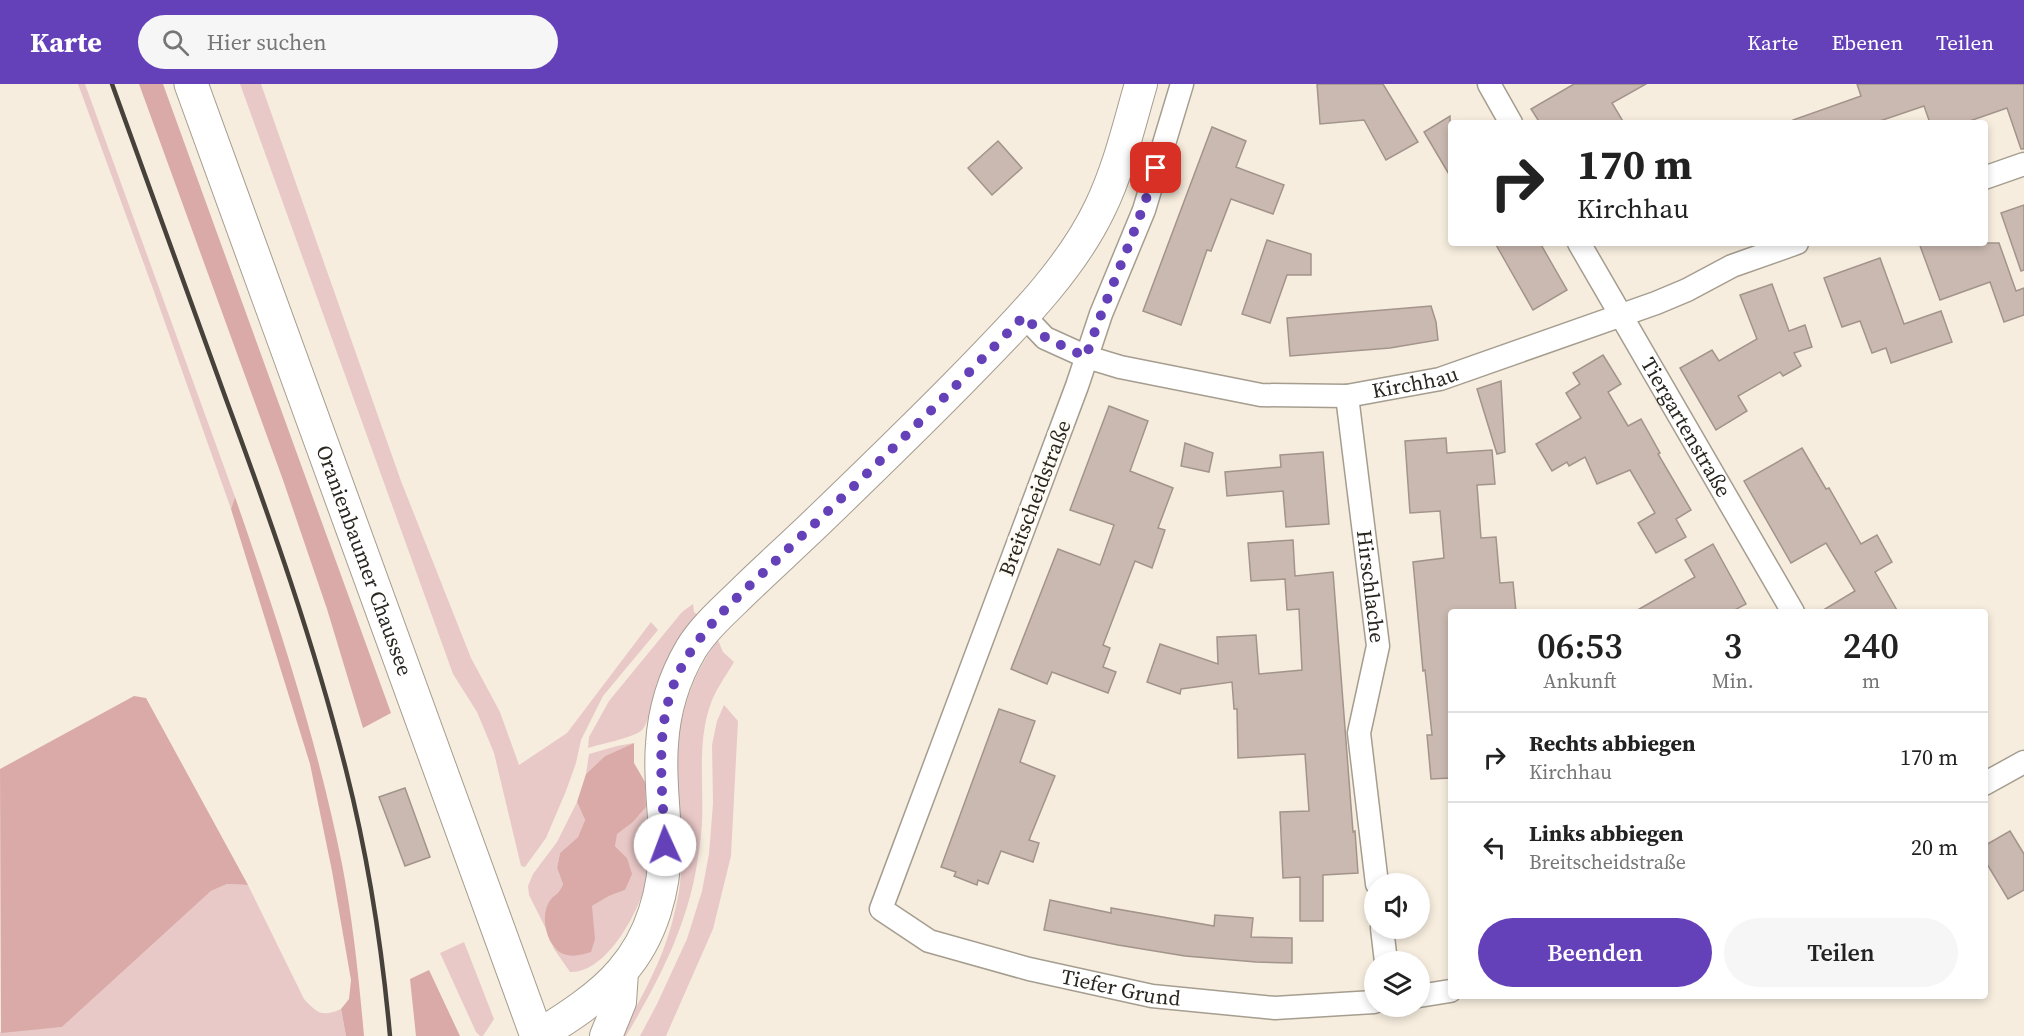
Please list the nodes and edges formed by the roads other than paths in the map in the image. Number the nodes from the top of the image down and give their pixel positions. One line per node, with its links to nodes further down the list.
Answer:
1 (191, 84): 23 (main road, Oranienbaumer Chaussee)
2 (1141, 84): 10 (street)
3 (1182, 84): 12 (street, Breitscheidstraße)
4 (1489, 84): 5 (street)
5 (1509, 120)
6 (2024, 164): 7 (street)
7 (1988, 177)
8 (1581, 246): 11 (street, Tiergartenstraße)
9 (1788, 246): 11 (street, Kirchhau)
10 (1024, 316): 12 (street, Kirchhau); 19 (street)
11 (1620, 316): 13 (street, Kirchhau); 14 (street, Tiergartenstraße)
12 (1086, 357): 13 (street, Kirchhau); 18 (street, Breitscheidstraße)
13 (1347, 396): 17 (street, Hirschlache)
14 (1791, 609)
15 (2024, 762): 16 (street)
16 (1988, 782)
17 (1376, 873)
18 (881, 909): 22 (street, Tiefer Grund)
19 (622, 972): 23 (street); 24 (street)
20 (1448, 991): 21 (street)
21 (1430, 994)
22 (1364, 1003)
23 (537, 1036)
24 (606, 1036)

